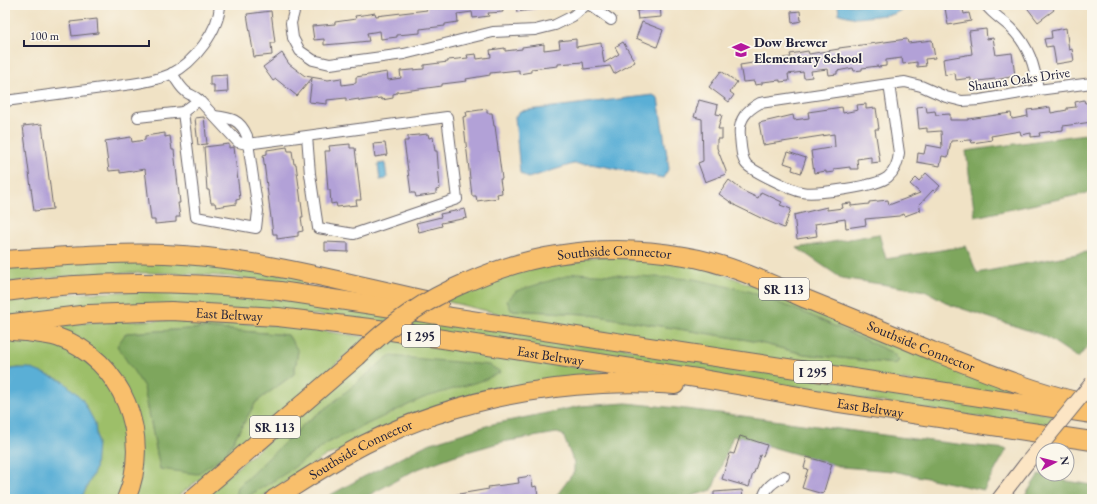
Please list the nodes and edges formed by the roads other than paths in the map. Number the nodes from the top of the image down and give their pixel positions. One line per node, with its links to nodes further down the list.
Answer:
1 (220, 5): 7 (street)
2 (586, 5): 5 (street)
3 (590, 5): 6 (street)
4 (986, 5): 10 (street)
5 (295, 8)
6 (611, 20)
7 (172, 73): 11 (street); 12 (street)
8 (1092, 83): 10 (street, Shauna Oaks Drive)
9 (889, 84): 9 (street, Shauna Oaks Drive); 10 (street, Shauna Oaks Drive)
10 (1038, 90)
11 (5, 100)
12 (199, 100): 13 (street); 16 (street)
13 (183, 112): 14 (street); 16 (street)
14 (138, 117)
15 (307, 136): 15 (street); 16 (street)
16 (248, 143)
17 (5, 260): 20 (highway)
18 (5, 292): 20 (highway, East Beltway / I 295)
19 (5, 324): 23 (highway, East Beltway / I 295)
20 (535, 330): 25 (highway, East Beltway / I 295)
21 (5, 331): 30 (highway)
22 (1092, 383): 32 (street, bridge)
23 (833, 402): 26 (highway, East Beltway / I 295); 28 (highway, Southside Connector)
24 (1092, 404): 29 (highway, Southside Connector / SR 113, bridge)
25 (1092, 414)
26 (1092, 441)
27 (784, 476): 31 (street)
28 (280, 496)
29 (192, 498)
30 (126, 499)
31 (763, 499)
32 (999, 499)

